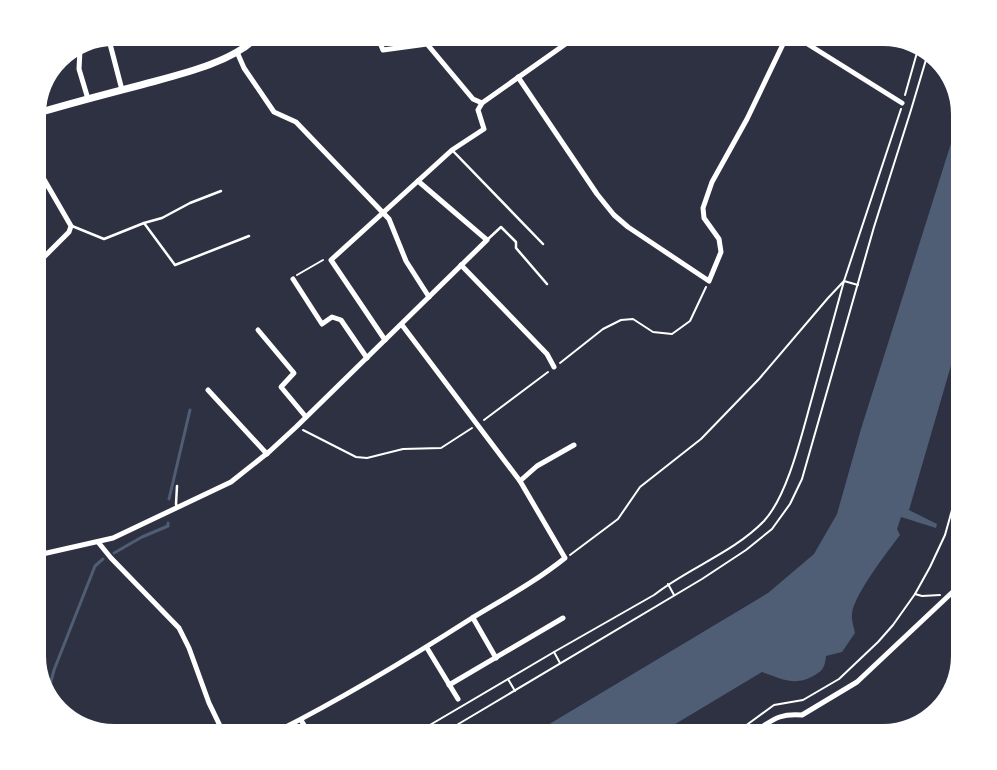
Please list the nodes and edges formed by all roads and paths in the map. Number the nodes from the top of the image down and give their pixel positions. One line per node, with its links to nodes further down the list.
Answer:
1 (111, 46): 14 (street)
2 (245, 46): 9 (street)
3 (381, 46): 4 (street)
4 (412, 46)
5 (429, 46): 16 (street)
6 (563, 46): 13 (street)
7 (782, 46): 33 (street)
8 (811, 46): 17 (street)
9 (237, 52): 14 (street); 23 (street)
10 (80, 55): 15 (street)
11 (916, 55): 17 (path)
12 (925, 61): 36 (path)
13 (518, 77): 16 (street); 33 (street)
14 (122, 90): 15 (street)
15 (88, 99): 18 (street)
16 (482, 103): 19 (street)
17 (902, 104): 34 (path)
18 (46, 109)
19 (452, 150): 20 (street); 28 (lane)
20 (418, 181): 23 (street); 27 (street)
21 (46, 183): 25 (street)
22 (221, 191): 24 (lane)
23 (384, 213): 30 (street); 37 (street)
24 (144, 223): 25 (lane); 26 (lane)
25 (71, 226): 29 (street)
26 (249, 236)
27 (487, 240): 31 (street); 35 (lane)
28 (543, 244)
29 (46, 256)
30 (331, 260): 32 (path); 40 (street)
31 (461, 265): 37 (street); 42 (street)
32 (293, 279): 41 (street)
33 (709, 281): 42 (path)
34 (844, 281): 36 (path); 55 (path); 56 (path)
35 (547, 284)
36 (858, 285): 59 (path)
37 (429, 297): 38 (street)
38 (402, 325): 40 (street); 45 (street)
39 (258, 330): 44 (street)
40 (385, 340): 41 (street)
41 (367, 358): 44 (street)
42 (554, 367): 45 (path)
43 (208, 390): 48 (street)
44 (306, 417): 46 (street)
45 (478, 424): 46 (path); 49 (street)
46 (296, 427): 48 (street)
47 (574, 445): 49 (street)
48 (267, 454): 51 (street)
49 (520, 481): 55 (street)
50 (177, 486): 51 (lane)
51 (178, 508): 53 (street)
52 (951, 515): 57 (path)
53 (98, 542): 54 (street); 72 (street)
54 (46, 553)
55 (565, 558): 61 (street)
56 (668, 584): 59 (path); 64 (path)
57 (915, 594): 60 (path); 77 (path)
58 (951, 594): 60 (street)
59 (674, 595): 66 (path)
60 (946, 598): 78 (street)
61 (473, 618): 63 (street); 65 (street)
62 (563, 618): 65 (street)
63 (427, 648): 68 (street); 71 (street)
64 (554, 652): 66 (path); 67 (path)
65 (496, 658): 68 (street)
66 (560, 663): 69 (path)
67 (508, 679): 69 (path); 75 (path)
68 (449, 685): 70 (street)
69 (515, 691): 76 (path)
70 (458, 699)
71 (301, 720): 73 (street); 74 (street)
72 (219, 724)
73 (293, 724)
74 (303, 724)
75 (432, 724)
76 (459, 724)
77 (747, 724)
78 (767, 724)

